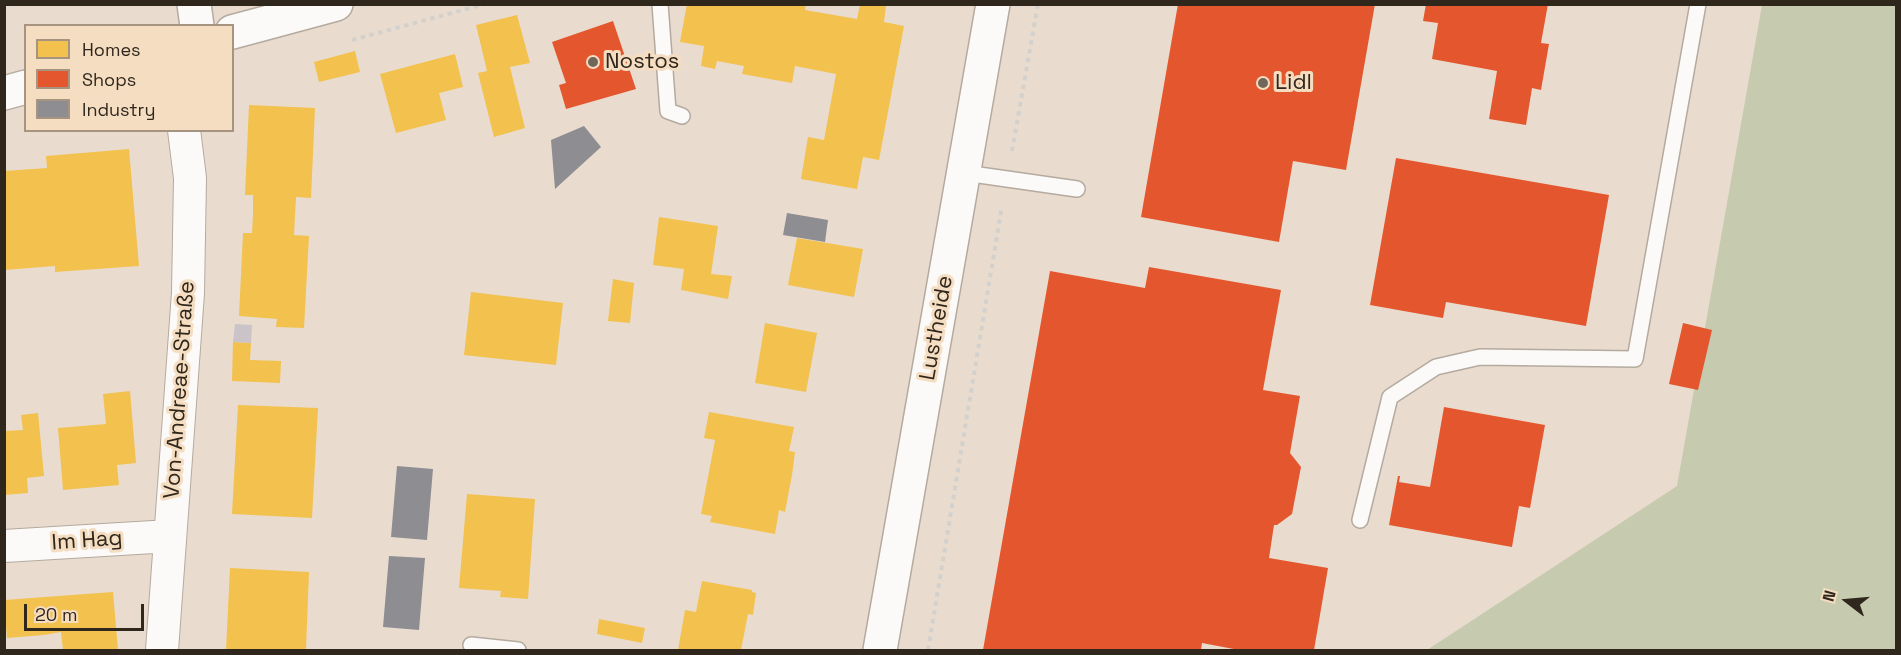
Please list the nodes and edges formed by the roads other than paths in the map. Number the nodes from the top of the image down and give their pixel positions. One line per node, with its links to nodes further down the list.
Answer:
1 (194, 4): 6 (main road)
2 (336, 4): 7 (main road)
3 (660, 4): 10 (lane)
4 (993, 4): 12 (main road, Lustheide)
5 (1698, 4): 14 (lane)
6 (197, 24)
7 (234, 31)
8 (24, 88): 9 (main road)
9 (4, 93)
10 (682, 116)
11 (184, 132): 15 (street, Von-Andreae-Straße)
12 (965, 172): 13 (lane); 20 (main road, Lustheide)
13 (1077, 189)
14 (1360, 520)
15 (170, 536): 16 (street, Im Hag); 18 (street, Von-Andreae-Straße)
16 (4, 546)
17 (471, 645): 19 (lane)
18 (162, 651)
19 (518, 651)
20 (880, 651)

